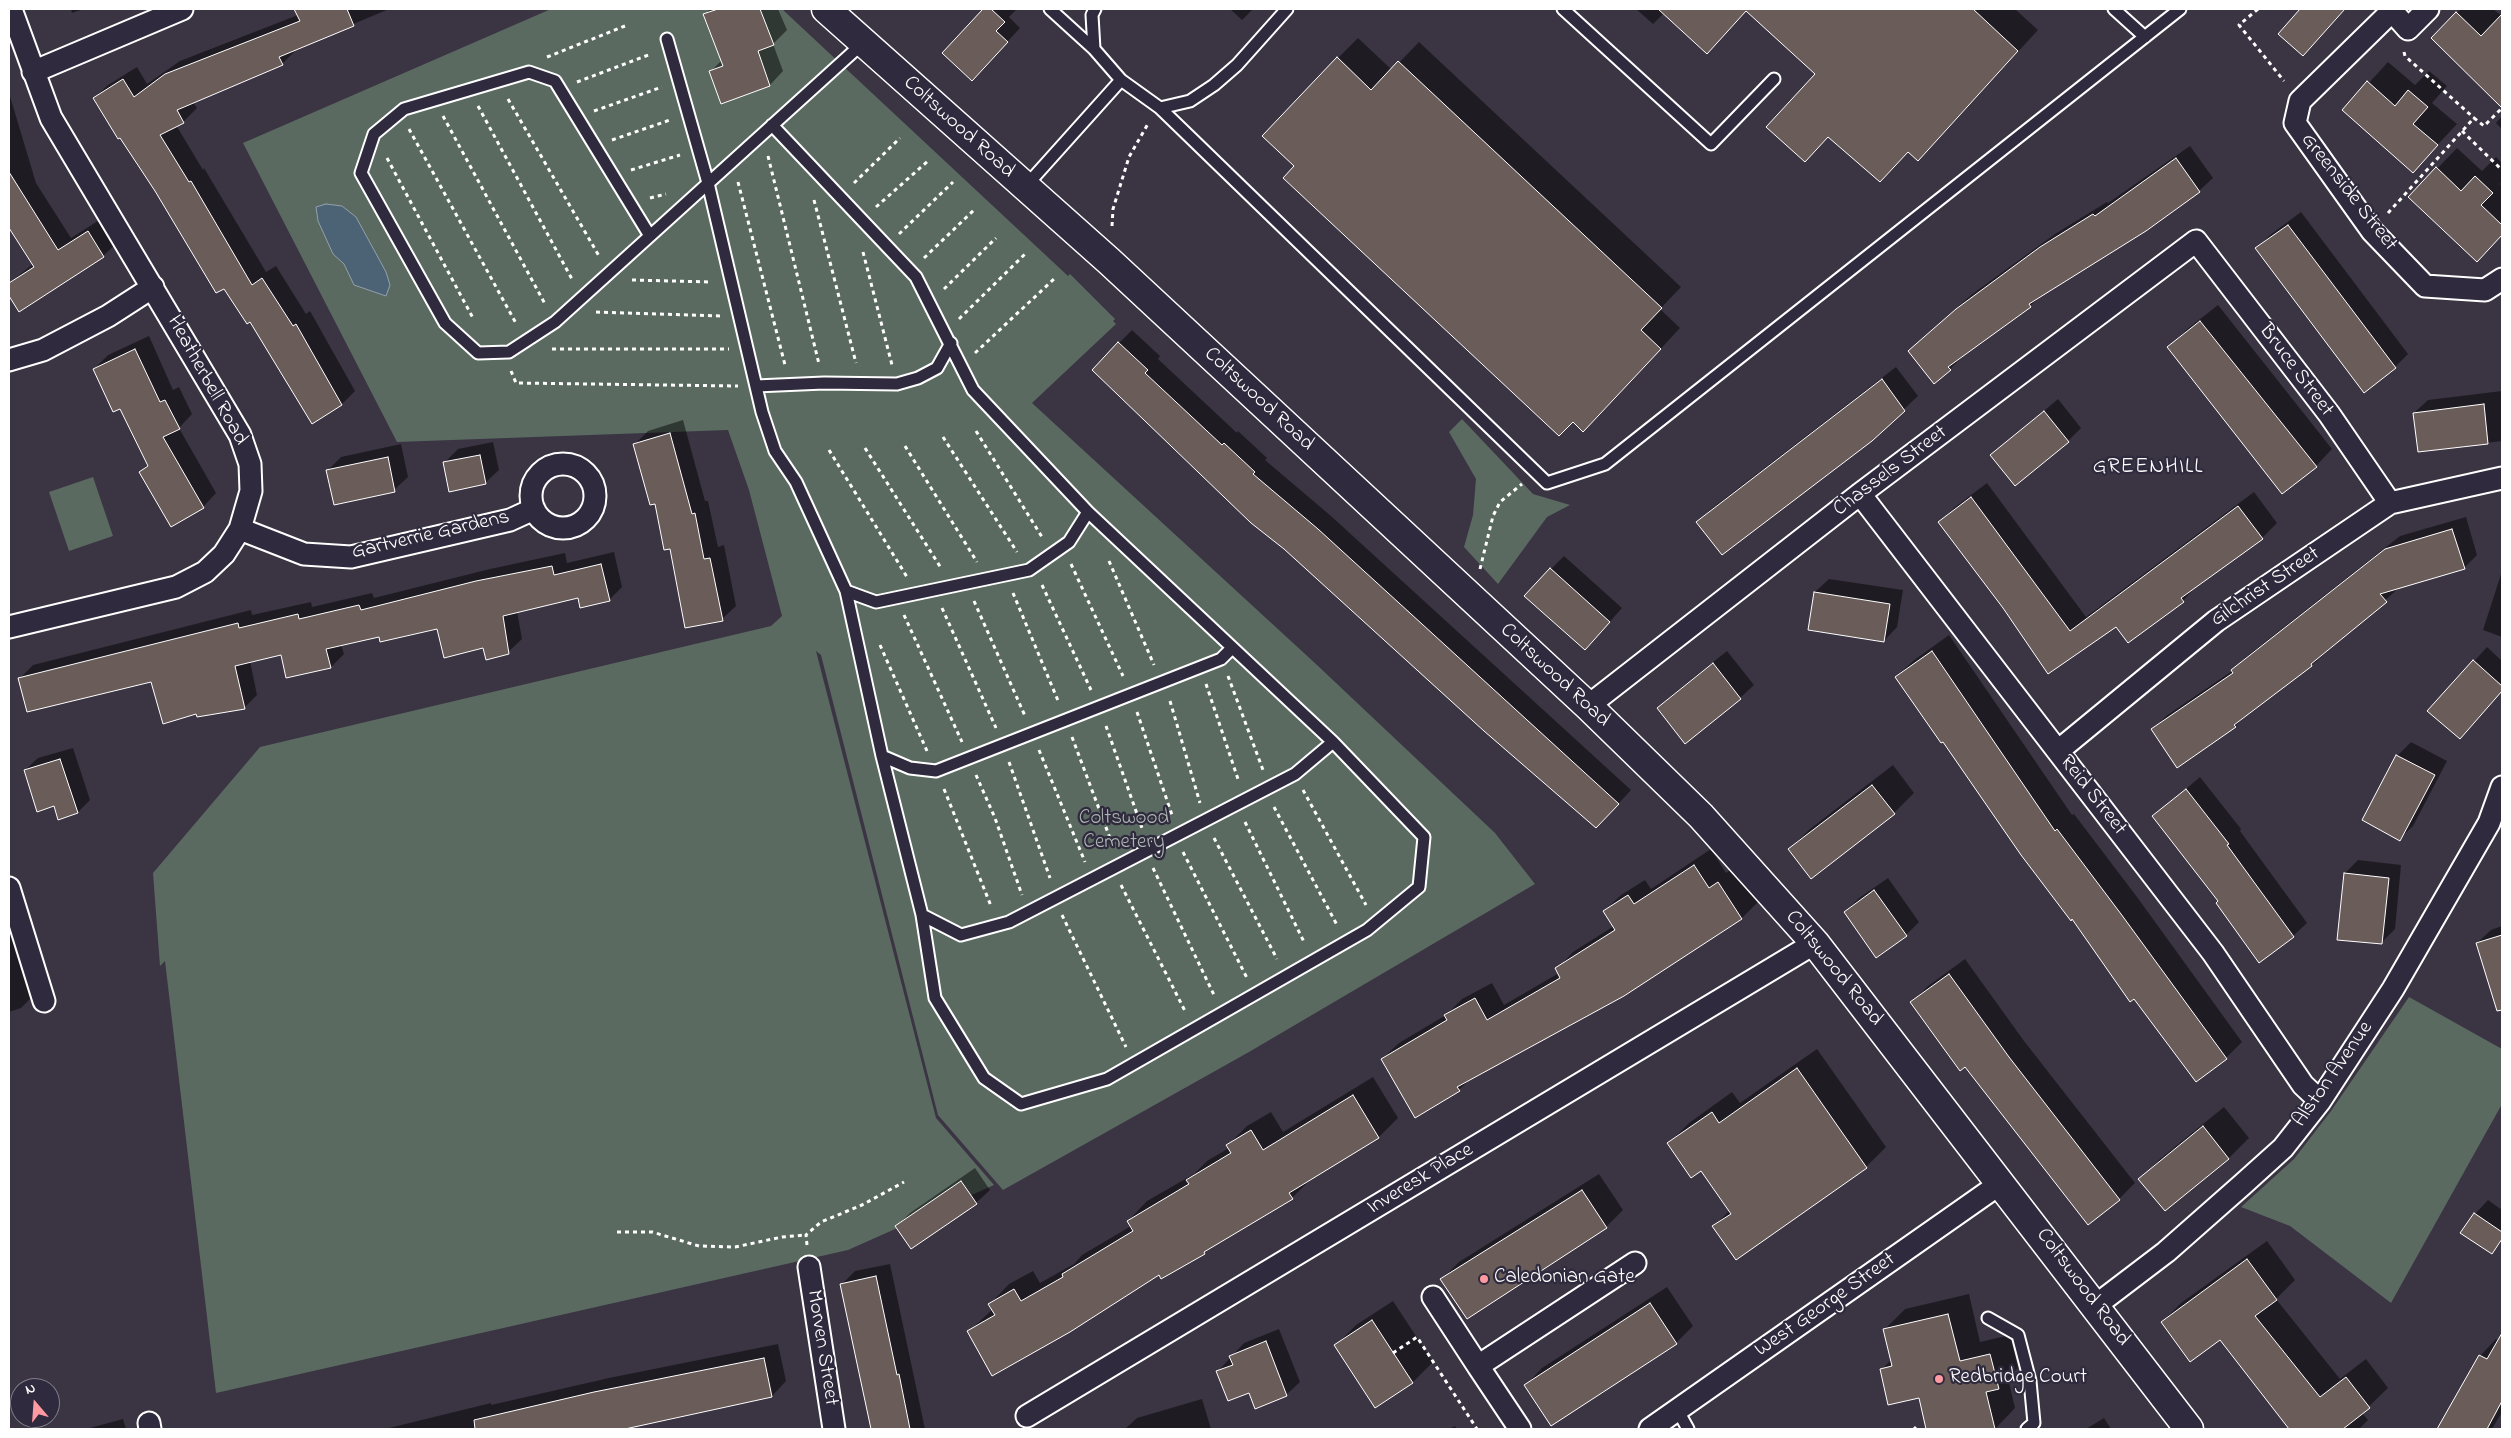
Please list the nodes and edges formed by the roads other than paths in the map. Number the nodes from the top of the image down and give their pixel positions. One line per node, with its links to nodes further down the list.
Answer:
1 (11, 9): 15 (street, Heatherbell Road)
2 (182, 9): 15 (street)
3 (826, 9): 13 (main road, Coltswood Road)
4 (1050, 9): 14 (lane)
5 (1095, 9): 14 (lane)
6 (1286, 9): 18 (lane)
7 (1563, 9): 16 (lane)
8 (2114, 9): 11 (lane)
9 (2180, 9): 11 (lane)
10 (2428, 9): 24 (street, Greenside Street)
11 (2144, 37): 18 (lane)
12 (668, 43): 20 (lane)
13 (863, 43): 19 (lane); 21 (main road, Coltswood Road)
14 (1094, 49): 17 (lane)
15 (33, 72): 25 (street, Heatherbell Road)
16 (1774, 79)
17 (1121, 80): 18 (lane); 21 (lane)
18 (1160, 108)
19 (772, 125): 20 (lane); 26 (lane)
20 (708, 183): 22 (lane); 28 (lane)
21 (1024, 188): 38 (main road, Coltswood Road)
22 (650, 236): 22 (lane)
23 (2196, 241): 30 (street, Chassels Street); 31 (street, Bruce Street)
24 (2502, 279)
25 (153, 287): 27 (street); 34 (street, Heatherbell Road)
26 (950, 343): 28 (lane); 33 (lane)
27 (9, 360)
28 (756, 386): 35 (lane)
29 (2502, 478): 31 (street, Gilchrist Street)
30 (1860, 494): 38 (street, Chassels Street); 40 (street, Reid Street)
31 (2390, 503): 40 (street, Gilchrist Street)
32 (534, 510): 34 (street, Gartverrie Gardens)
33 (1088, 512): 35 (lane); 37 (lane)
34 (240, 529): 36 (street, Heatherbell Road)
35 (846, 591): 41 (lane)
36 (9, 627)
37 (1232, 648): 39 (lane); 41 (lane)
38 (1588, 706): 46 (main road, Coltswood Road)
39 (1333, 742): 45 (lane); 45 (lane)
40 (2058, 751): 48 (street, Reid Street)
41 (882, 756): 45 (lane)
42 (2502, 787): 43 (street, Alston Avenue)
43 (2495, 827): 48 (street, Alston Avenue)
44 (9, 888): 47 (street)
45 (922, 915)
46 (1815, 943): 49 (main road, Coltswood Road); 56 (street, Inveresk Place)
47 (44, 1001)
48 (2320, 1101): 53 (street, Alston Avenue)
49 (2001, 1183): 53 (main road, Coltswood Road); 57 (street, West George Street)
50 (1635, 1263): 55 (street)
51 (809, 1267): 58 (street, Morven Street)
52 (1433, 1297): 55 (street)
53 (2095, 1306): 62 (main road, Coltswood Road)
54 (1988, 1318): 61 (lane)
55 (1478, 1366): 59 (street)
56 (1027, 1416)
57 (1683, 1420): 60 (street, West George Street)
58 (834, 1429)
59 (1520, 1429)
60 (1650, 1429)
61 (2027, 1429)
62 (2189, 1429)

